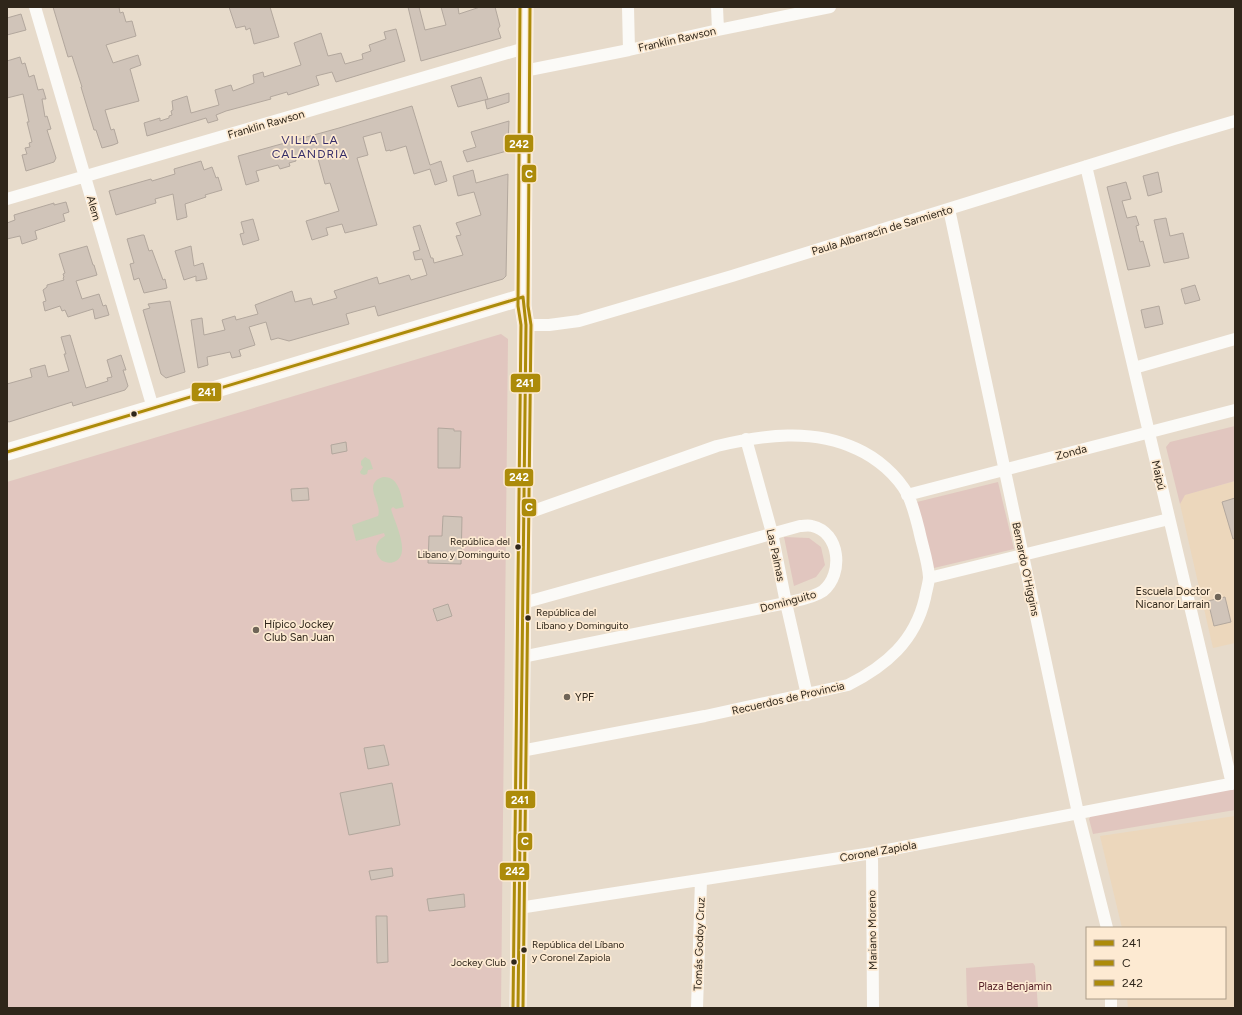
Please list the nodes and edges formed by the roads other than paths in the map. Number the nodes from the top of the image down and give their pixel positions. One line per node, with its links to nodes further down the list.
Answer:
1 (36, 7): 13 (street, Alem)
2 (525, 7): 8 (main road)
3 (628, 7): 9 (street)
4 (717, 7): 7 (street)
5 (830, 7): 6 (street, Franklin Rawson)
6 (808, 10): 7 (street, Franklin Rawson)
7 (718, 30): 9 (street, Franklin Rawson)
8 (525, 48): 10 (main road); 13 (street, Franklin Rawson)
9 (629, 50): 10 (street, Franklin Rawson)
10 (524, 71): 16 (main road)
11 (1235, 122): 12 (street, Paula Albarracín de Sarmiento)
12 (1086, 166): 15 (street, Paula Albarracín de Sarmiento); 19 (street, Maipú)
13 (85, 177): 14 (street, Franklin Rawson); 20 (street, Alem)
14 (7, 199)
15 (949, 209): 17 (street, Paula Albarracín de Sarmiento); 25 (street, Bernardo O'Higgins)
16 (523, 297): 17 (main road); 20 (main road)
17 (526, 325): 27 (main road)
18 (1235, 339): 19 (street)
19 (1134, 368): 22 (street, Maipú)
20 (153, 408): 24 (main road)
21 (1235, 410): 22 (street, Zonda)
22 (1149, 431): 25 (street, Zonda); 28 (street, Maipú)
23 (746, 439): 26 (street, Recuerdos de Provincia); 27 (street, Recuerdos de Provincia); 29 (street, Las Palmas)
24 (7, 452)
25 (1004, 469): 26 (street, Zonda); 30 (street, Bernardo O'Higgins)
26 (907, 495): 31 (street, Recuerdos de Provincia)
27 (525, 514): 32 (main road)
28 (1169, 519): 30 (street); 37 (street, Maipú)
29 (772, 533): 32 (street, Dominguito); 33 (street, Las Palmas); 33 (street, Dominguito)
30 (1023, 555): 31 (street); 38 (street, Bernardo O'Higgins)
31 (929, 578): 35 (street, Recuerdos de Provincia)
32 (523, 603): 34 (main road)
33 (786, 603): 34 (street, Dominguito); 35 (street, Las Palmas)
34 (522, 657): 36 (main road)
35 (808, 695): 36 (street, Recuerdos de Provincia)
36 (521, 751): 41 (main road)
37 (1233, 784): 38 (street, Coronel Zapiola)
38 (1078, 813): 39 (street, Coronel Zapiola); 42 (street, Bernardo O'Higgins)
39 (872, 853): 40 (street, Coronel Zapiola); 45 (street, Mariano Moreno)
40 (701, 880): 41 (street, Coronel Zapiola); 44 (street, Tomás Godoy Cruz)
41 (519, 908): 43 (main road)
42 (1107, 927)
43 (518, 1008)
44 (697, 1008)
45 (873, 1008)

